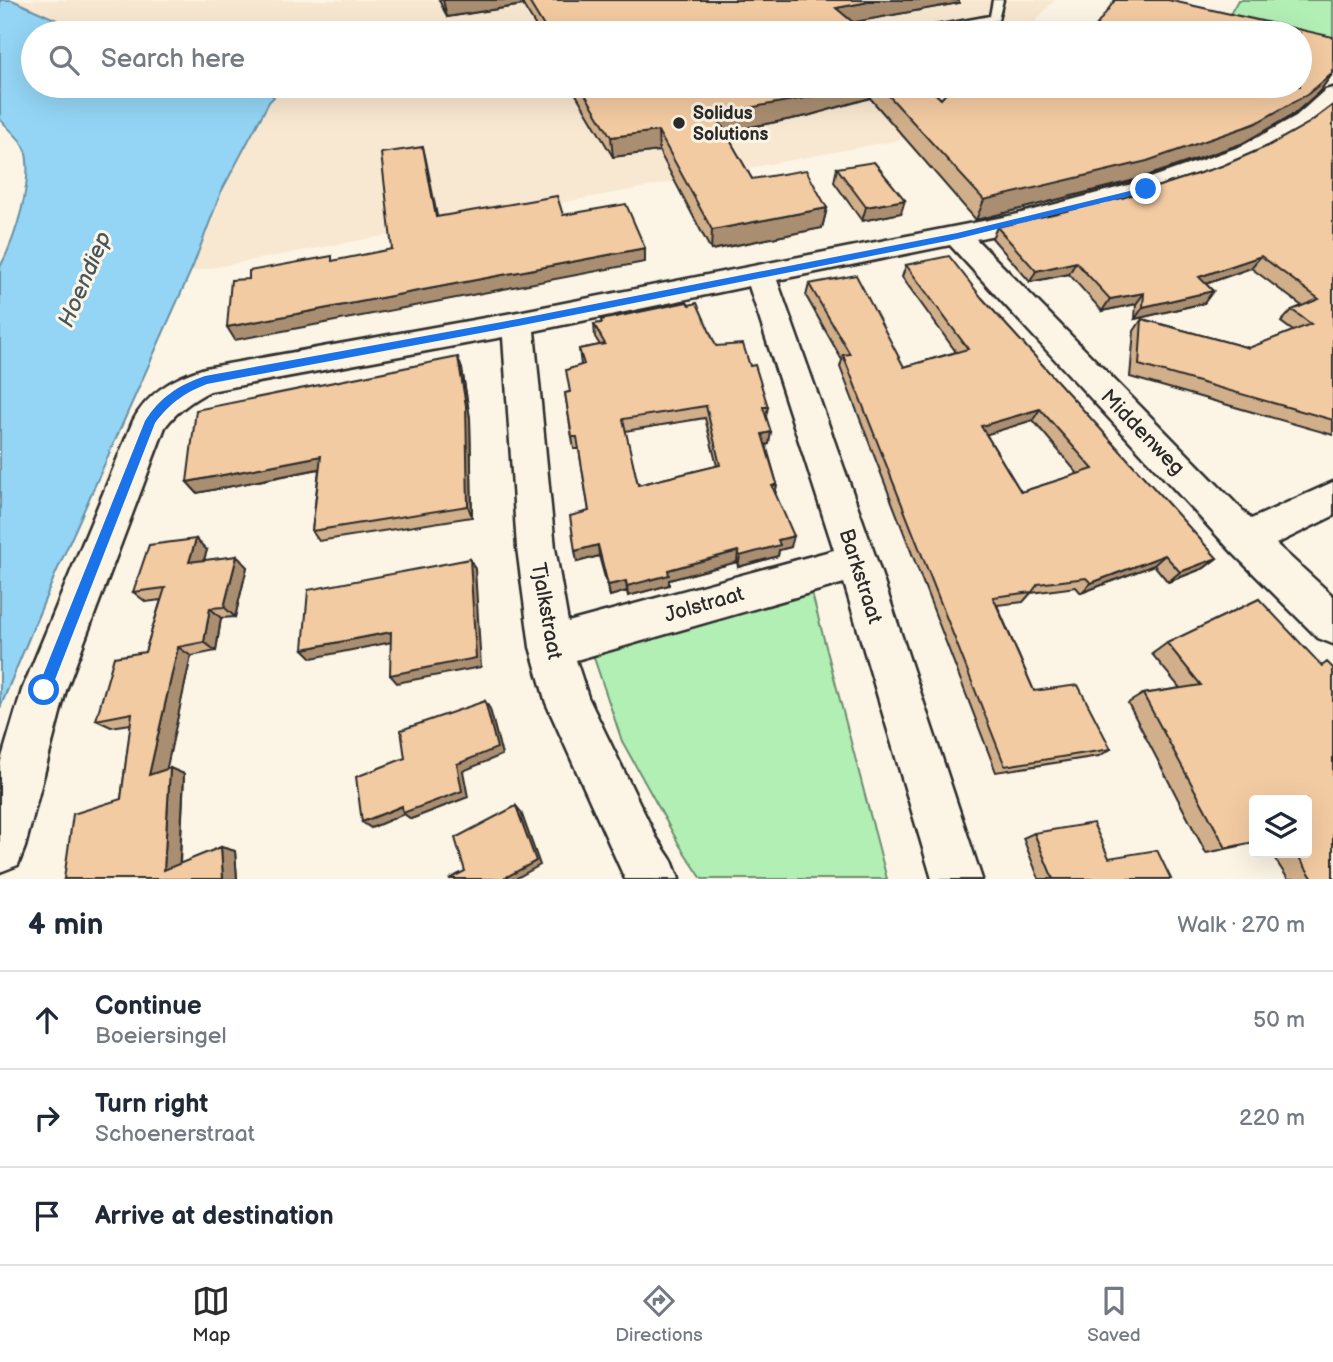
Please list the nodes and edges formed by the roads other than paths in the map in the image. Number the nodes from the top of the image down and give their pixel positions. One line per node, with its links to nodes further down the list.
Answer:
1 (998, 0): 2 (lane)
2 (976, 21)
3 (1333, 95): 4 (street)
4 (957, 236): 5 (street); 8 (street, Middenweg)
5 (760, 275): 6 (street); 9 (street, Barkstraat)
6 (518, 323): 11 (street, Tjalkstraat); 12 (street)
7 (1333, 498): 8 (street)
8 (1246, 540): 10 (street, Middenweg)
9 (857, 561): 11 (street, Jolstraat); 14 (street, Barkstraat)
10 (1333, 624)
11 (551, 647): 13 (street, Tjalkstraat)
12 (0, 847)
13 (654, 879)
14 (957, 879)

